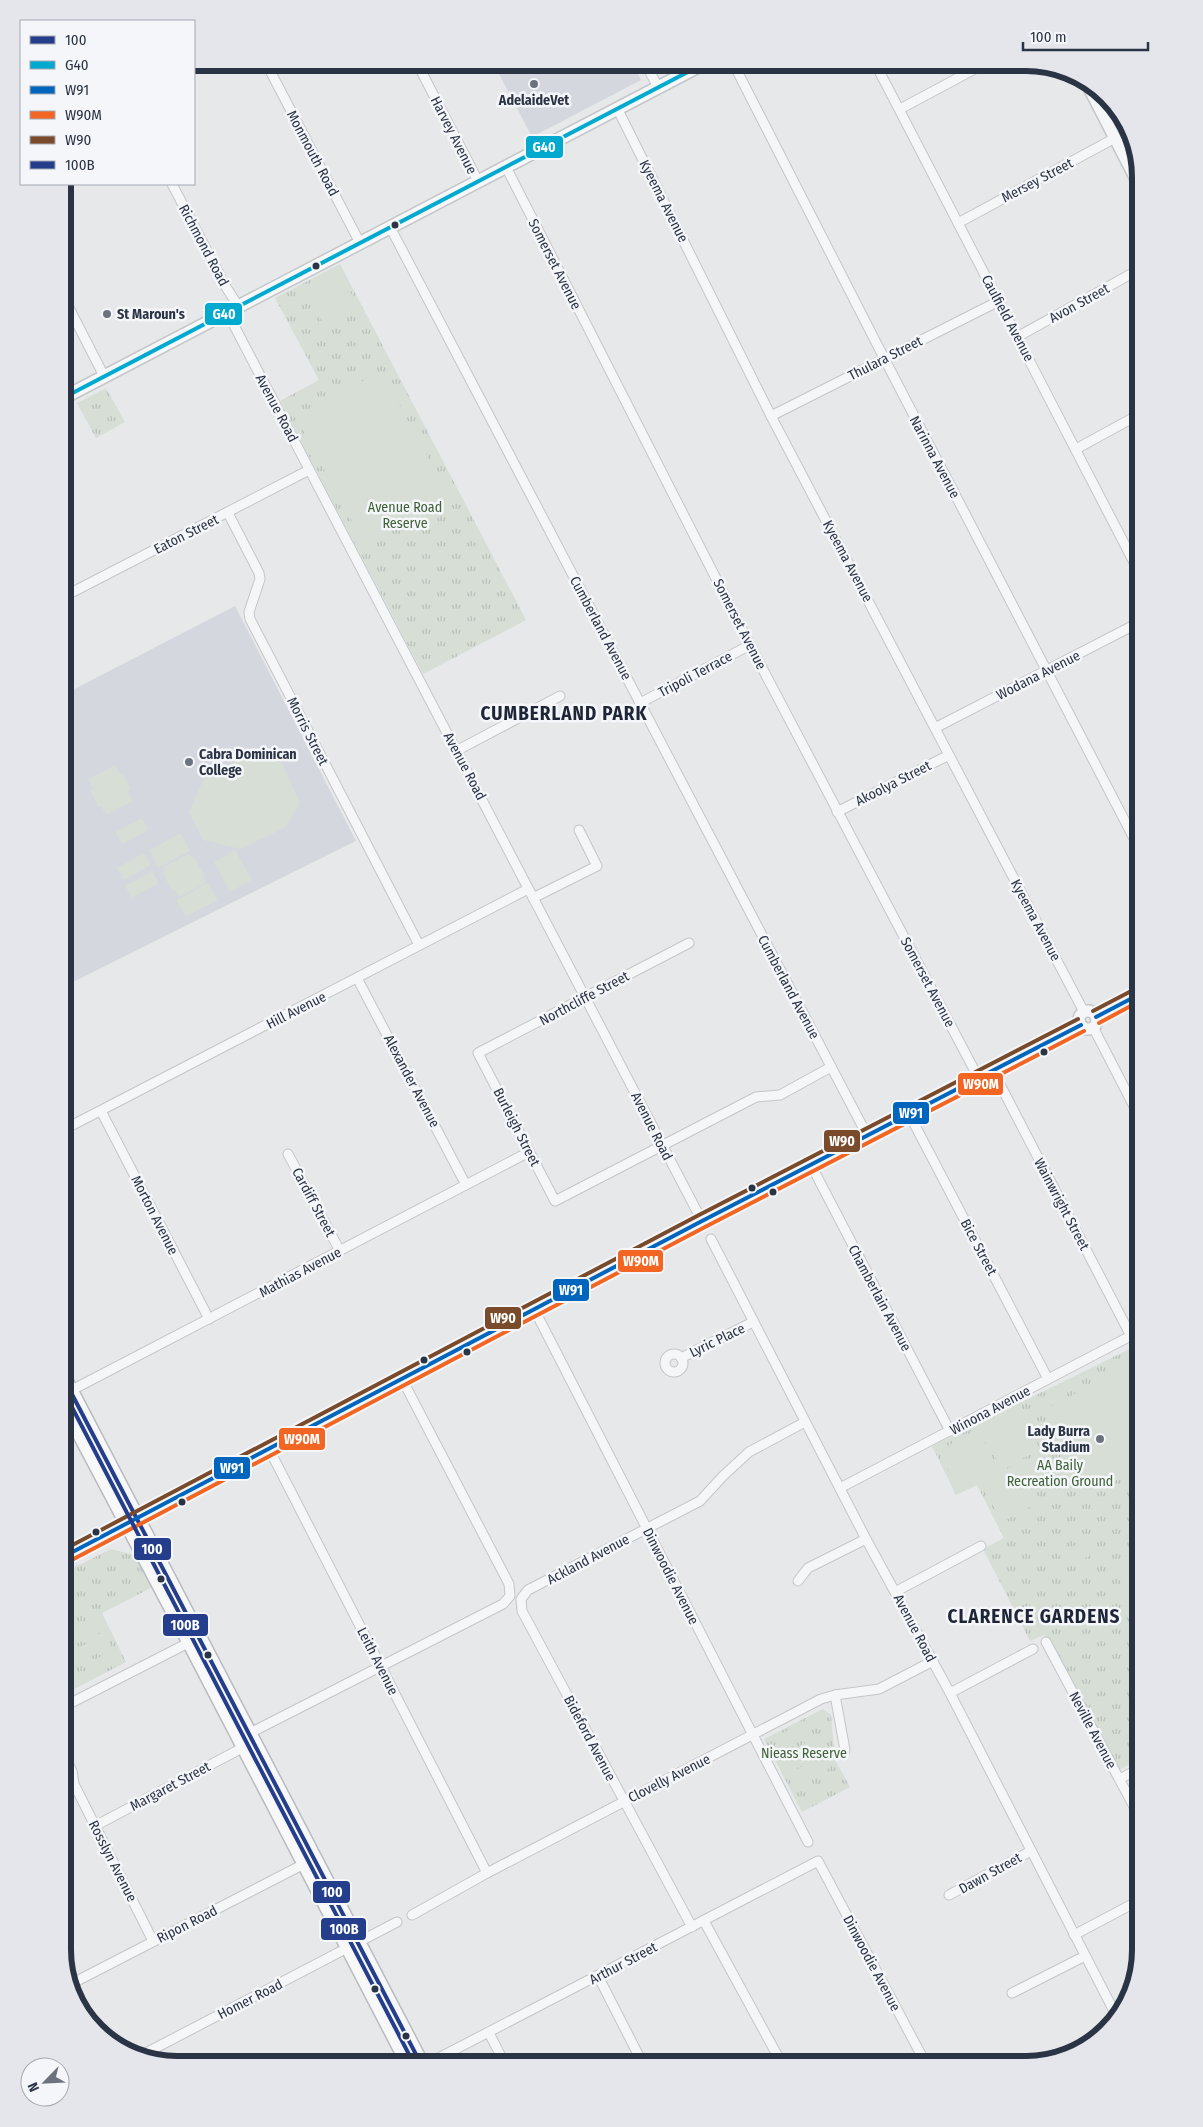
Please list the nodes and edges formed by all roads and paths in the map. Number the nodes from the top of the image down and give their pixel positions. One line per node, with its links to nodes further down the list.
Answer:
1 (271, 71): 19 (street, Monmouth Road)
2 (421, 71): 15 (street, Harvey Avenue)
3 (649, 71): 8 (street)
4 (689, 71): 8 (main road)
5 (737, 71): 26 (street, Narinna Avenue)
6 (879, 71): 11 (street, Caulfield Avenue)
7 (971, 71): 11 (street)
8 (658, 87): 10 (main road)
9 (1093, 96): 12 (street)
10 (618, 108): 13 (main road); 29 (street, Kyeema Avenue)
11 (900, 109): 17 (street, Caulfield Avenue)
12 (1115, 138): 14 (street); 17 (street, Mersey Street)
13 (506, 167): 15 (main road); 37 (street, Somerset Avenue)
14 (1132, 170)
15 (478, 181): 18 (main road)
16 (173, 185): 22 (street, Richmond Road)
17 (958, 223): 21 (street, Caulfield Avenue)
18 (390, 227): 19 (main road); 40 (street, Cumberland Avenue)
19 (360, 243): 22 (main road)
20 (1132, 273): 25 (street, Avon Street)
21 (999, 301): 25 (street, Caulfield Avenue); 26 (street, Thulara Street)
22 (238, 306): 24 (main road)
23 (71, 312): 27 (street)
24 (226, 312): 27 (main road); 32 (street, Avenue Road)
25 (1018, 337): 31 (street, Caulfield Avenue)
26 (884, 358): 29 (street, Thulara Street); 38 (street, Narinna Avenue)
27 (104, 376): 28 (main road)
28 (71, 394)
29 (772, 416): 41 (street, Kyeema Avenue)
30 (1132, 418): 31 (street)
31 (1076, 449): 34 (street, Caulfield Avenue)
32 (310, 470): 33 (street, Eaton Street); 42 (street, Avenue Road)
33 (228, 513): 35 (street, Eaton Street); 50 (street, Morris Street)
34 (1132, 550)
35 (71, 593)
36 (1132, 626): 38 (street, Wodana Avenue)
37 (750, 645): 40 (street, Tripoli Terrace); 44 (street, Somerset Avenue)
38 (1046, 670): 41 (street, Wodana Avenue); 46 (street, Narinna Avenue)
39 (560, 696): 42 (street)
40 (640, 703): 57 (street, Cumberland Avenue)
41 (935, 728): 43 (street, Kyeema Avenue)
42 (456, 751): 47 (street, Avenue Road)
43 (949, 754): 44 (street, Akoolya Street); 54 (street, Kyeema Avenue)
44 (838, 812): 59 (street, Somerset Avenue)
45 (579, 830): 48 (street)
46 (1132, 835)
47 (528, 889): 48 (street, Avenue Road); 50 (street, Hill Avenue)
48 (533, 898): 52 (street, Avenue Road)
49 (689, 943): 52 (street, Northcliffe Street)
50 (419, 945): 51 (street, Hill Avenue)
51 (358, 978): 61 (street, Hill Avenue); 69 (street, Alexander Avenue)
52 (585, 997): 56 (street, Northcliffe Street); 65 (street, Avenue Road)
53 (1132, 999): 55 (street)
54 (1084, 1012): 55 (street)
55 (1090, 1023): 58 (street); 60 (street)
56 (478, 1053): 66 (street, Burleigh Street)
57 (831, 1067): 64 (street, Cumberland Avenue); 65 (street)
58 (993, 1071): 59 (street); 76 (street, Wainwright Street)
59 (980, 1078): 62 (street)
60 (1132, 1103)
61 (101, 1110): 63 (street, Hill Avenue); 74 (street, Morton Avenue)
62 (909, 1114): 64 (street); 79 (street, Bice Street)
63 (71, 1126)
64 (867, 1135): 68 (street)
65 (662, 1146): 66 (street, Burleigh Street); 70 (street, Avenue Road)
66 (529, 1152): 69 (street, Mathias Avenue)
67 (288, 1154): 72 (street, Cardiff Street)
68 (811, 1165): 70 (street); 83 (street, Chamberlain Avenue)
69 (466, 1185): 72 (street, Mathias Avenue)
70 (702, 1221): 73 (street)
71 (711, 1239): 75 (street, Avenue Road)
72 (340, 1251): 74 (street, Mathias Avenue)
73 (534, 1309): 78 (street); 87 (street, Dinwoodie Avenue)
74 (209, 1319): 80 (street, Mathias Avenue)
75 (753, 1322): 77 (street, Lyric Place); 82 (street, Avenue Road)
76 (1131, 1336): 79 (street, Winona Avenue)
77 (681, 1358)
78 (402, 1379): 84 (street); 98 (street)
79 (1048, 1379): 83 (street, Winona Avenue)
80 (71, 1393)
81 (71, 1407): 86 (highway)
82 (805, 1422): 85 (street, Avenue Road); 87 (street, Ackland Avenue)
83 (950, 1431): 85 (street, Winona Avenue)
84 (269, 1449): 86 (street); 98 (street, Leith Avenue)
85 (840, 1488): 88 (street, Avenue Road)
86 (133, 1521): 90 (street); 94 (highway)
87 (647, 1528): 93 (street, Ackland Avenue); 102 (street, Dinwoodie Avenue)
88 (866, 1539): 91 (street); 92 (street, Avenue Road)
89 (981, 1546): 92 (street)
90 (71, 1552)
91 (798, 1581)
92 (895, 1592): 97 (street, Avenue Road)
93 (521, 1599): 108 (street, Bideford Avenue)
94 (195, 1639): 101 (street); 103 (highway)
95 (1046, 1642): 107 (street, Neville Avenue)
96 (1032, 1649): 99 (street)
97 (932, 1661): 99 (street, Avenue Road); 100 (street, Clovelly Avenue)
98 (381, 1666): 103 (street); 115 (street, Leith Avenue)
99 (950, 1693): 112 (street, Avenue Road)
100 (835, 1695): 102 (street, Clovelly Avenue); 104 (street)
101 (71, 1702)
102 (752, 1735): 108 (street, Clovelly Avenue); 111 (street, Dinwoodie Avenue)
103 (247, 1740): 110 (street, Margaret Street); 113 (highway)
104 (845, 1750)
105 (71, 1769): 110 (street, Rosslyn Avenue)
106 (1132, 1772): 107 (street)
107 (1120, 1779): 109 (street, Neville Avenue)
108 (624, 1802): 115 (street, Clovelly Avenue); 121 (street, Bideford Avenue)
109 (1132, 1802)
110 (95, 1826): 123 (street, Rosslyn Avenue)
111 (808, 1842)
112 (1030, 1850): 116 (street, Dawn Street); 122 (street, Avenue Road)
113 (310, 1861): 123 (street, Ripon Road); 124 (highway)
114 (818, 1861): 119 (street, Arthur Street); 138 (street, Dinwoodie Avenue)
115 (488, 1873): 118 (street, Clovelly Avenue)
116 (948, 1895)
117 (1132, 1904): 122 (street)
118 (412, 1915)
119 (704, 1921): 121 (street, Arthur Street); 137 (street)
120 (397, 1922): 124 (street)
121 (692, 1928): 126 (street, Arthur Street)
122 (1074, 1935): 125 (street, Avenue Road)
123 (154, 1941): 127 (street, Ripon Road)
124 (353, 1945): 131 (street, Homer Road); 132 (highway); 133 (highway)
125 (1085, 1956): 128 (street); 129 (street, Avenue Road)
126 (598, 1976): 130 (street, Arthur Street); 136 (street)
127 (76, 1981)
128 (1012, 1993)
129 (1113, 2010)
130 (488, 2033): 134 (street, Arthur Street); 135 (street)
131 (149, 2052)
132 (405, 2056)
133 (416, 2056)
134 (443, 2056)
135 (500, 2056)
136 (639, 2056)
137 (778, 2056)
138 (922, 2056)

